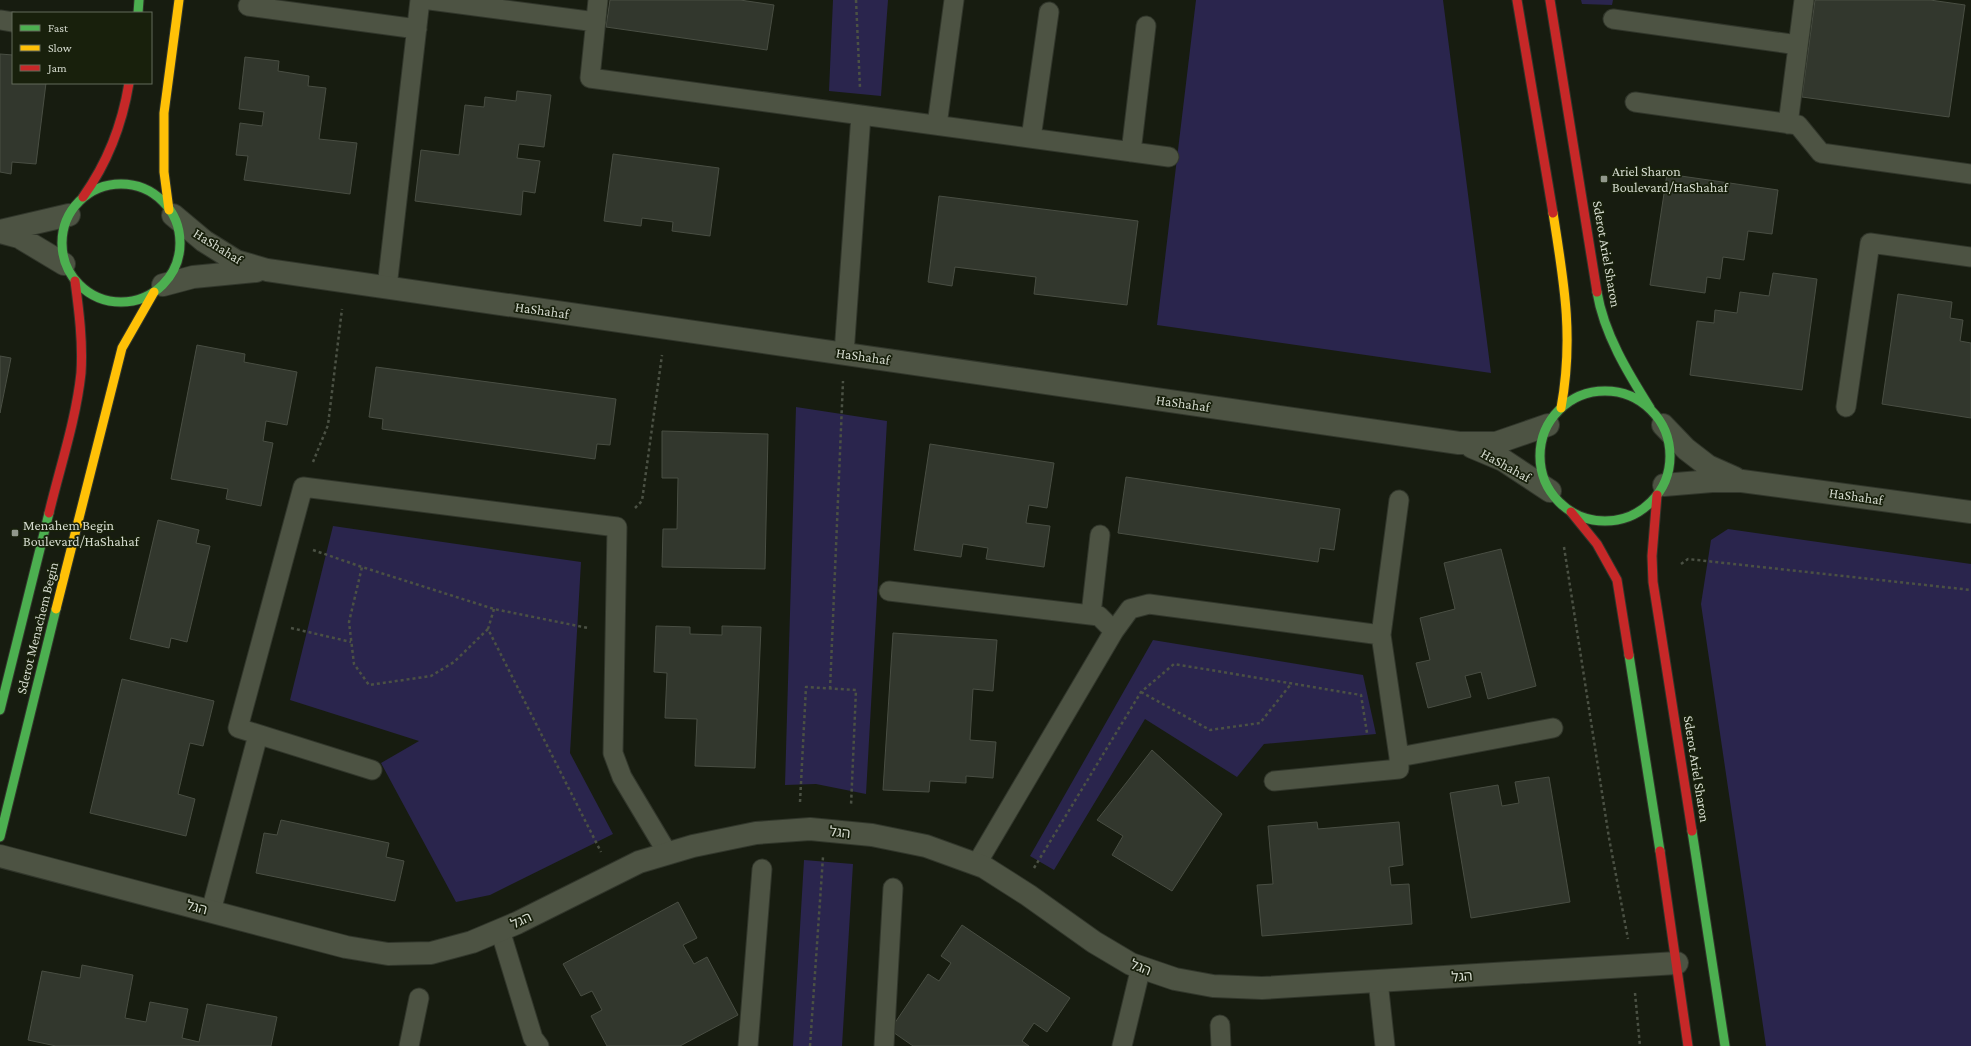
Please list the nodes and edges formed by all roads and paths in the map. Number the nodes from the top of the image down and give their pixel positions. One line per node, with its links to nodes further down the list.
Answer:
1 (139, 0): 12 (street)
2 (179, 0): 31 (street)
3 (420, 0): 19 (lane)
4 (430, 0): 17 (lane)
5 (598, 0): 17 (lane)
6 (856, 0): 23 (path)
7 (954, 0): 25 (lane)
8 (1517, 0): 42 (street)
9 (1550, 0): 43 (street, Sderot Ariel Sharon)
10 (1804, 0): 20 (lane)
11 (248, 6): 19 (lane)
12 (138, 12)
13 (1049, 12): 26 (lane)
14 (1613, 19): 20 (lane)
15 (0, 20): 16 (lane)
16 (12, 22)
17 (596, 22): 23 (lane)
18 (1146, 26): 27 (lane)
19 (416, 29): 37 (lane)
20 (1798, 45): 24 (lane)
21 (129, 84): 30 (street)
22 (1635, 102): 24 (lane)
23 (861, 115): 25 (lane); 40 (lane)
24 (1788, 124): 29 (lane)
25 (937, 125): 26 (lane)
26 (1031, 138): 27 (lane)
27 (1131, 152): 28 (lane)
28 (1169, 157)
29 (1971, 174)
30 (75, 208): 31 (street); 32 (street); 35 (street)
31 (171, 213): 34 (street, HaShahaf); 38 (street)
32 (0, 232): 35 (street)
33 (1971, 257): 41 (lane)
34 (267, 270): 36 (street, HaShahaf); 38 (street, HaShahaf)
35 (69, 272): 38 (street); 72 (street, Sderot Menachem Begin)
36 (345, 281): 37 (street, HaShahaf); 47 (path)
37 (387, 287): 39 (street, HaShahaf)
38 (158, 289): 82 (street, Sderot Menachem Begin)
39 (666, 328): 40 (street, HaShahaf); 53 (path)
40 (844, 354): 45 (street, HaShahaf); 70 (path)
41 (1846, 407)
42 (1561, 408): 43 (street); 44 (street)
43 (1656, 417): 46 (street, HaShahaf); 48 (street)
44 (1548, 425): 45 (street, HaShahaf); 49 (street)
45 (1459, 443): 49 (street, HaShahaf)
46 (1742, 481): 48 (street, HaShahaf); 52 (street, HaShahaf)
47 (303, 487): 53 (lane); 55 (lane)
48 (1660, 490): 51 (street); 58 (street, Sderot Ariel Sharon)
49 (1550, 491): 51 (street)
50 (1399, 500): 67 (lane)
51 (1571, 512): 92 (street)
52 (1971, 512)
53 (617, 527): 66 (lane)
54 (1100, 535): 62 (lane)
55 (288, 542): 57 (path); 63 (lane)
56 (1563, 543): 93 (path)
57 (362, 567): 61 (path); 68 (path)
58 (1653, 582): 59 (path); 108 (street, Sderot Ariel Sharon)
59 (1971, 590)
60 (889, 591): 62 (lane)
61 (494, 609): 64 (path); 66 (path)
62 (1091, 614): 65 (lane)
63 (266, 622): 68 (path); 74 (lane)
64 (488, 630): 68 (path); 87 (path)
65 (1114, 631): 67 (lane); 85 (lane)
66 (614, 634): 83 (lane)
67 (1380, 635): 75 (lane)
68 (351, 642)
69 (1292, 684): 71 (path); 71 (path); 77 (path)
70 (830, 689): 79 (path); 81 (path)
71 (1141, 692): 89 (path)
72 (0, 710)
73 (1553, 728): 75 (lane)
74 (258, 735): 76 (lane); 90 (lane)
75 (1399, 756): 77 (lane)
76 (372, 770)
77 (1373, 771): 78 (lane)
78 (1274, 781)
79 (798, 830): 80 (street, הגל); 83 (street, הגל)
80 (824, 830): 81 (street, הגל); 101 (path)
81 (850, 833): 85 (street, הגל)
82 (0, 837)
83 (668, 854): 87 (street, הגל)
84 (0, 856): 90 (street, הגל)
85 (976, 865): 89 (street, הגל)
86 (762, 869): 100 (lane)
87 (613, 875): 91 (street, הגל)
88 (893, 888): 102 (lane)
89 (1020, 890): 94 (street, הגל)
90 (211, 911): 91 (street, הגל)
91 (500, 930): 99 (lane)
92 (1677, 963): 93 (street, הגל); 107 (street)
93 (1632, 965): 95 (street, הגל); 106 (path)
94 (1141, 967): 95 (street, הגל); 103 (lane)
95 (1378, 981): 105 (lane)
96 (419, 998): 98 (lane)
97 (1220, 1025): 104 (lane)
98 (408, 1046)
99 (539, 1046)
100 (748, 1046)
101 (810, 1046)
102 (884, 1046)
103 (1122, 1046)
104 (1221, 1046)
105 (1385, 1046)
106 (1640, 1046)
107 (1688, 1046)
108 (1726, 1046)

